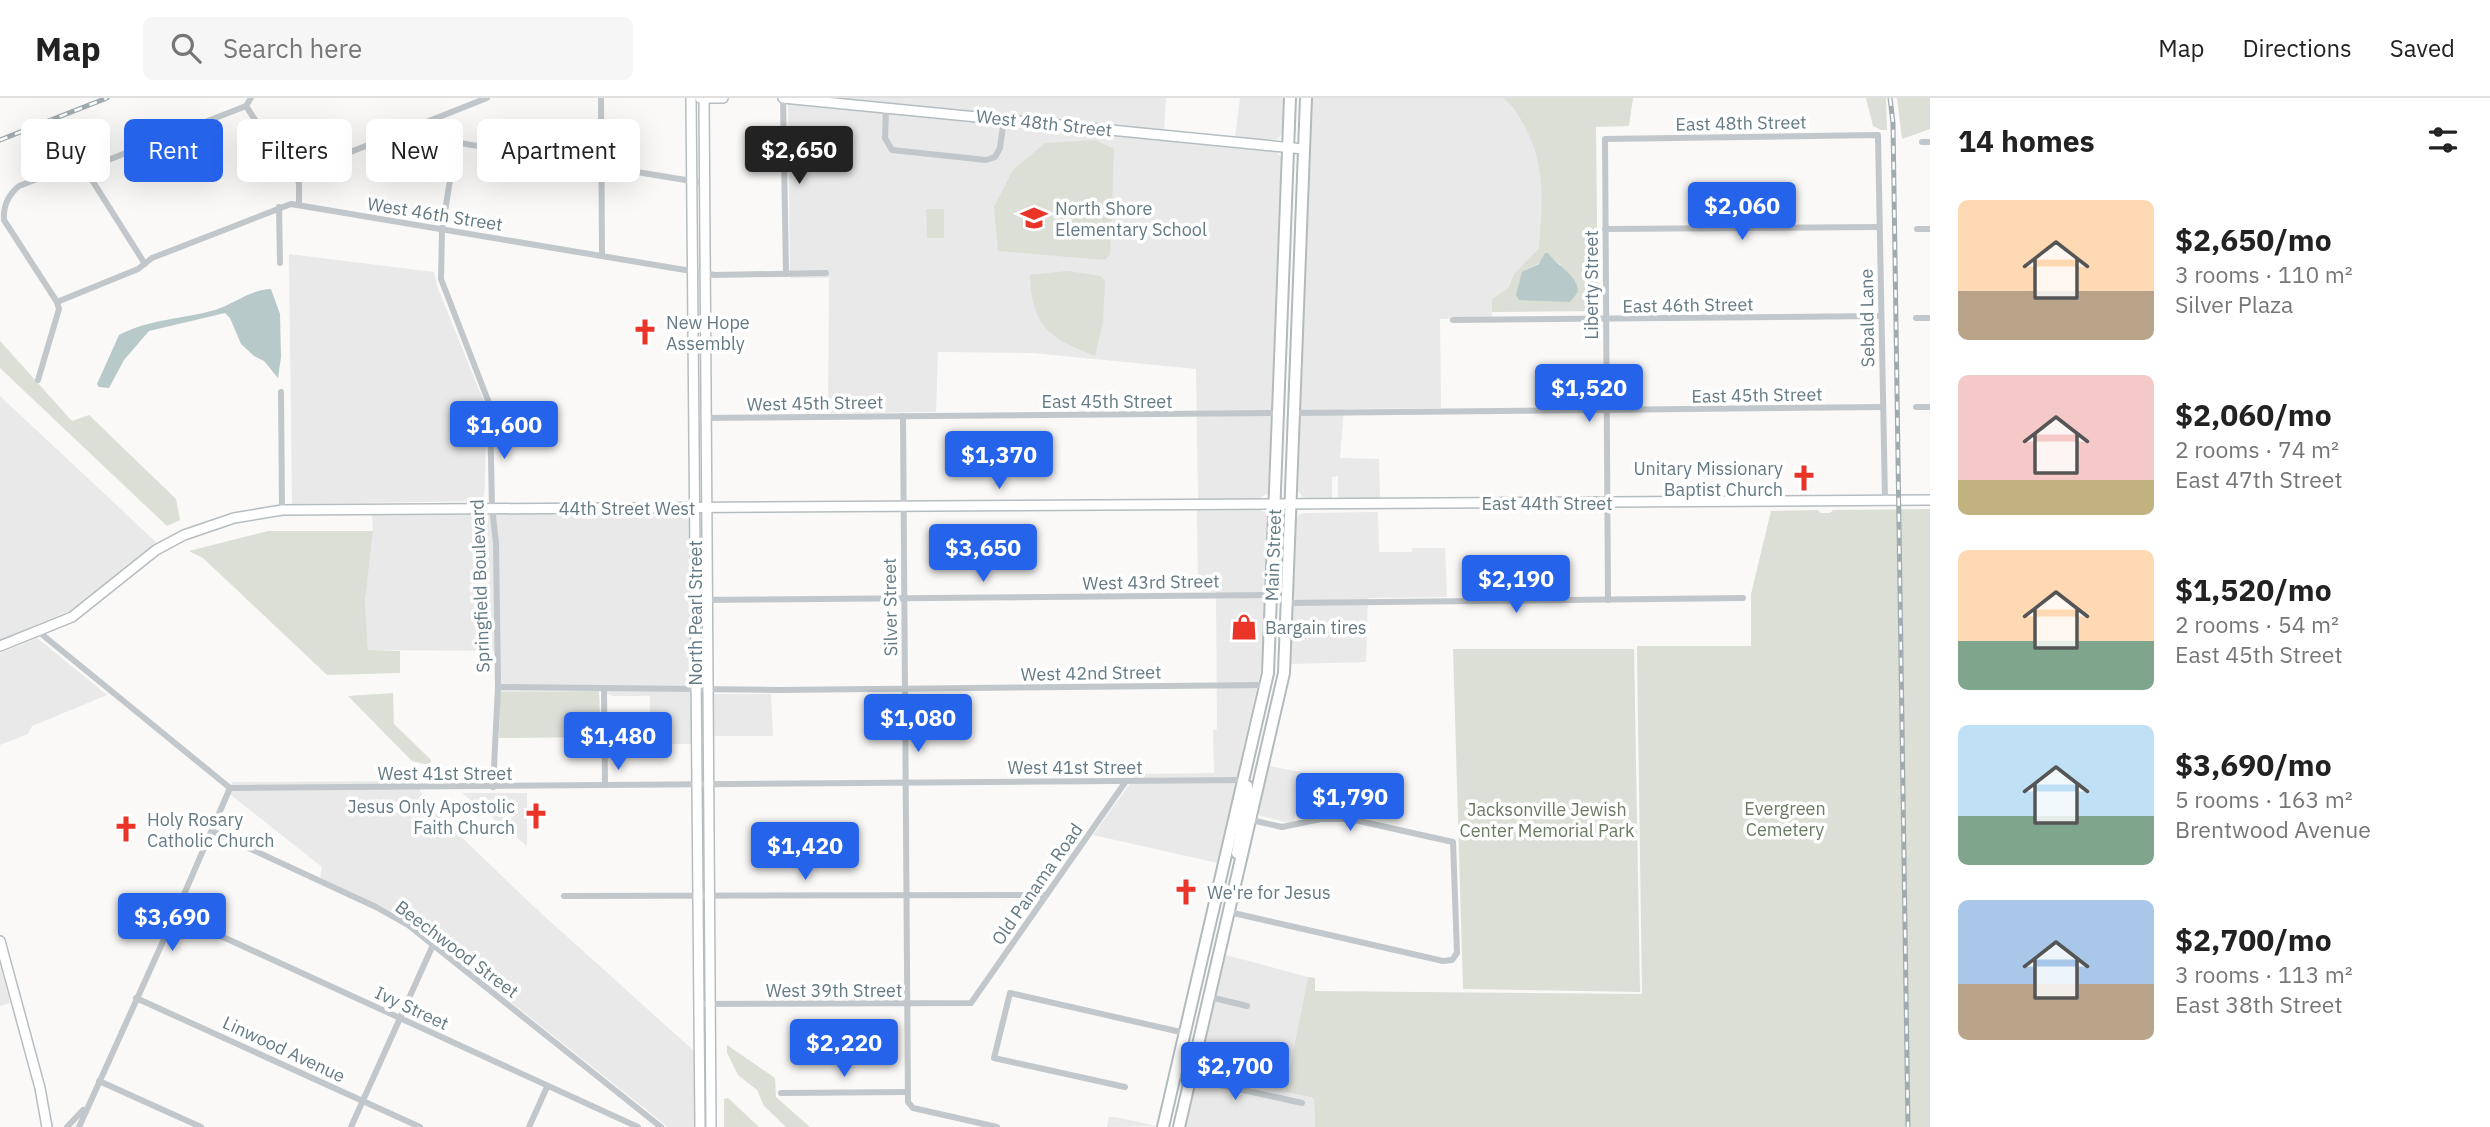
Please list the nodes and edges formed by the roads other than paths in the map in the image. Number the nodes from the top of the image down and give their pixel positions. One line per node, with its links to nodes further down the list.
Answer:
1 (251, 98): 10 (street)
2 (487, 98): 13 (street)
3 (601, 98): 14 (street)
4 (691, 98): 5 (street); 24 (street, North Pearl Street)
5 (704, 98): 6 (street); 30 (street, North Pearl Street)
6 (723, 98)
7 (783, 98): 11 (street, West 48th Street); 44 (street)
8 (1290, 98): 20 (main road, Main Street)
9 (1306, 98): 21 (main road, Main Street)
10 (246, 106): 12 (street); 22 (street)
11 (886, 109): 15 (street, West 48th Street); 15 (street)
12 (255, 119)
13 (434, 119)
14 (601, 119)
15 (1004, 119): 20 (street, West 48th Street)
16 (1878, 135): 17 (street, East 48th Street); 33 (street, Sebald Lane)
17 (1605, 139): 34 (street, Liberty Street)
18 (1922, 142): 19 (street)
19 (1930, 142)
20 (1288, 147): 21 (street, West 48th Street); 57 (main road, Main Street)
21 (1304, 149): 58 (main road, Main Street)
22 (110, 159)
23 (640, 173): 24 (street)
24 (692, 181): 30 (street); 41 (street, North Pearl Street)
25 (29, 182): 45 (street)
26 (93, 182): 40 (street)
27 (299, 182): 31 (street)
28 (450, 182): 37 (street, Springfield Boulevard)
29 (602, 182): 38 (street)
30 (705, 183): 42 (street, North Pearl Street)
31 (299, 205): 32 (street, West 46th Street); 37 (street, West 46th Street)
32 (279, 207): 39 (street); 40 (street, West 46th Street)
33 (1879, 227): 34 (street); 46 (street, Sebald Lane)
34 (1605, 229): 50 (street, Liberty Street)
35 (1917, 229): 36 (street)
36 (1930, 229)
37 (442, 230): 38 (street, West 46th Street); 68 (street, Springfield Boulevard)
38 (602, 255): 41 (street, West 46th Street)
39 (280, 263)
40 (145, 264): 45 (street, West 46th Street)
41 (692, 270): 42 (street, West 46th Street); 61 (street, North Pearl Street)
42 (705, 273): 44 (street, West 46th Street); 62 (street, North Pearl Street)
43 (826, 273): 44 (street, West 46th Street)
44 (786, 274)
45 (57, 302): 51 (street)
46 (1881, 316): 50 (street, East 46th Street); 53 (street, Sebald Lane)
47 (1916, 318): 48 (street)
48 (1930, 318)
49 (1453, 320): 50 (street, East 46th Street)
50 (1605, 320): 56 (street, Liberty Street)
51 (38, 380)
52 (281, 392): 72 (street)
53 (1883, 407): 56 (street, East 45th Street); 63 (street, Sebald Lane)
54 (1916, 407): 55 (street)
55 (1930, 407)
56 (1605, 411): 58 (street, East 45th Street); 65 (street, Liberty Street)
57 (1278, 413): 60 (street, East 45th Street); 66 (main road, Main Street)
58 (1294, 413): 67 (main road, Main Street)
59 (903, 416): 60 (street, West 45th Street); 62 (street, West 45th Street); 69 (street, Silver Street)
60 (937, 416)
61 (693, 418): 62 (street, West 45th Street); 70 (street, North Pearl Street)
62 (707, 418): 71 (street, North Pearl Street)
63 (1885, 500): 64 (street, East 44th Street); 65 (street, East 44th Street)
64 (1930, 500)
65 (1607, 503): 67 (street, East 44th Street); 78 (street, Liberty Street)
66 (1275, 505): 67 (street, 44th Street West); 69 (street, 44th Street West); 73 (main road, Main Street)
67 (1291, 505): 79 (main road, Main Street)
68 (492, 507): 70 (street, 44th Street West); 72 (street, 44th Street West); 83 (street, Springfield Boulevard)
69 (902, 507): 71 (street, 44th Street West); 74 (street, Silver Street)
70 (694, 509): 71 (street, 44th Street West); 76 (street, North Pearl Street)
71 (708, 509): 77 (street, North Pearl Street)
72 (282, 510): 80 (street, 44th Street West)
73 (1271, 595): 74 (street, West 43rd Street); 82 (main road, Main Street)
74 (904, 598): 77 (street, West 43rd Street); 84 (street, Silver Street)
75 (1744, 598): 78 (street)
76 (695, 600): 77 (street, West 43rd Street); 86 (street, North Pearl Street)
77 (709, 600): 87 (street, North Pearl Street)
78 (1608, 600): 79 (street)
79 (1287, 603): 96 (main road, Main Street)
80 (39, 632): 81 (street, 44th Street West); 95 (street)
81 (0, 646)
82 (1265, 685): 84 (street, West 42nd Street); 88 (main road, Main Street)
83 (498, 687): 85 (street, West 42nd Street); 94 (street, Springfield Boulevard)
84 (905, 689): 87 (street, West 42nd Street); 90 (street, Silver Street)
85 (604, 690): 86 (street, West 42nd Street); 93 (street)
86 (695, 690): 87 (street, West 42nd Street); 91 (street, North Pearl Street)
87 (709, 690): 92 (street, North Pearl Street)
88 (1244, 780): 89 (street, West 41st Street); 98 (main road); 116 (main road, Main Street)
89 (1126, 781): 90 (street, West 41st Street); 100 (street, Old Panama Road)
90 (905, 783): 92 (street, West 41st Street); 99 (street, Silver Street)
91 (696, 784): 92 (street, West 41st Street); 93 (street, West 41st Street); 102 (street, North Pearl Street)
92 (710, 784): 103 (street, North Pearl Street)
93 (605, 785): 94 (street, West 41st Street)
94 (493, 787): 95 (street, West 41st Street)
95 (230, 788): 97 (street)
96 (1251, 820): 98 (main road, Main Street); 104 (street)
97 (212, 831): 105 (street); 107 (street, Beechwood Street)
98 (1234, 890): 104 (main road, Main Street)
99 (906, 894): 100 (street); 103 (street); 110 (street, Silver Street)
100 (1046, 895): 111 (street, Old Panama Road)
101 (564, 896): 102 (street)
102 (697, 896): 103 (street); 112 (street, North Pearl Street)
103 (711, 896): 113 (street, North Pearl Street)
104 (1229, 912): 108 (main road, Main Street)
105 (175, 915): 109 (street); 115 (street, Ivy Street)
106 (0, 941): 127 (street)
107 (433, 945): 115 (street); 135 (street, Beechwood Street)
108 (1210, 997): 114 (street); 118 (main road, Main Street)
109 (136, 998): 119 (street); 124 (street, Linwood Avenue)
110 (908, 1003): 111 (street, West 39th Street); 113 (street, West 39th Street); 122 (street, Silver Street)
111 (971, 1003)
112 (698, 1004): 113 (street, West 39th Street); 136 (street, North Pearl Street)
113 (711, 1004): 137 (street, North Pearl Street)
114 (1247, 1006)
115 (401, 1018): 120 (street, Ivy Street); 124 (street)
116 (1185, 1033): 117 (main road, Main Street); 121 (street)
117 (1175, 1075): 118 (street); 139 (main road, Main Street)
118 (1190, 1079): 125 (street); 140 (main road, Main Street)
119 (99, 1081): 126 (street); 130 (street)
120 (547, 1087): 133 (street); 134 (street, Ivy Street)
121 (1125, 1087)
122 (907, 1092): 123 (street); 138 (street)
123 (781, 1093)
124 (363, 1101): 131 (street); 132 (street, Linwood Avenue)
125 (1302, 1103)
126 (87, 1105): 128 (street); 129 (street)
127 (47, 1127)
128 (67, 1127)
129 (79, 1127)
130 (201, 1127)
131 (351, 1127)
132 (419, 1127)
133 (529, 1127)
134 (638, 1127)
135 (661, 1127)
136 (700, 1127)
137 (711, 1127)
138 (997, 1127)
139 (1163, 1127)
140 (1179, 1127)

